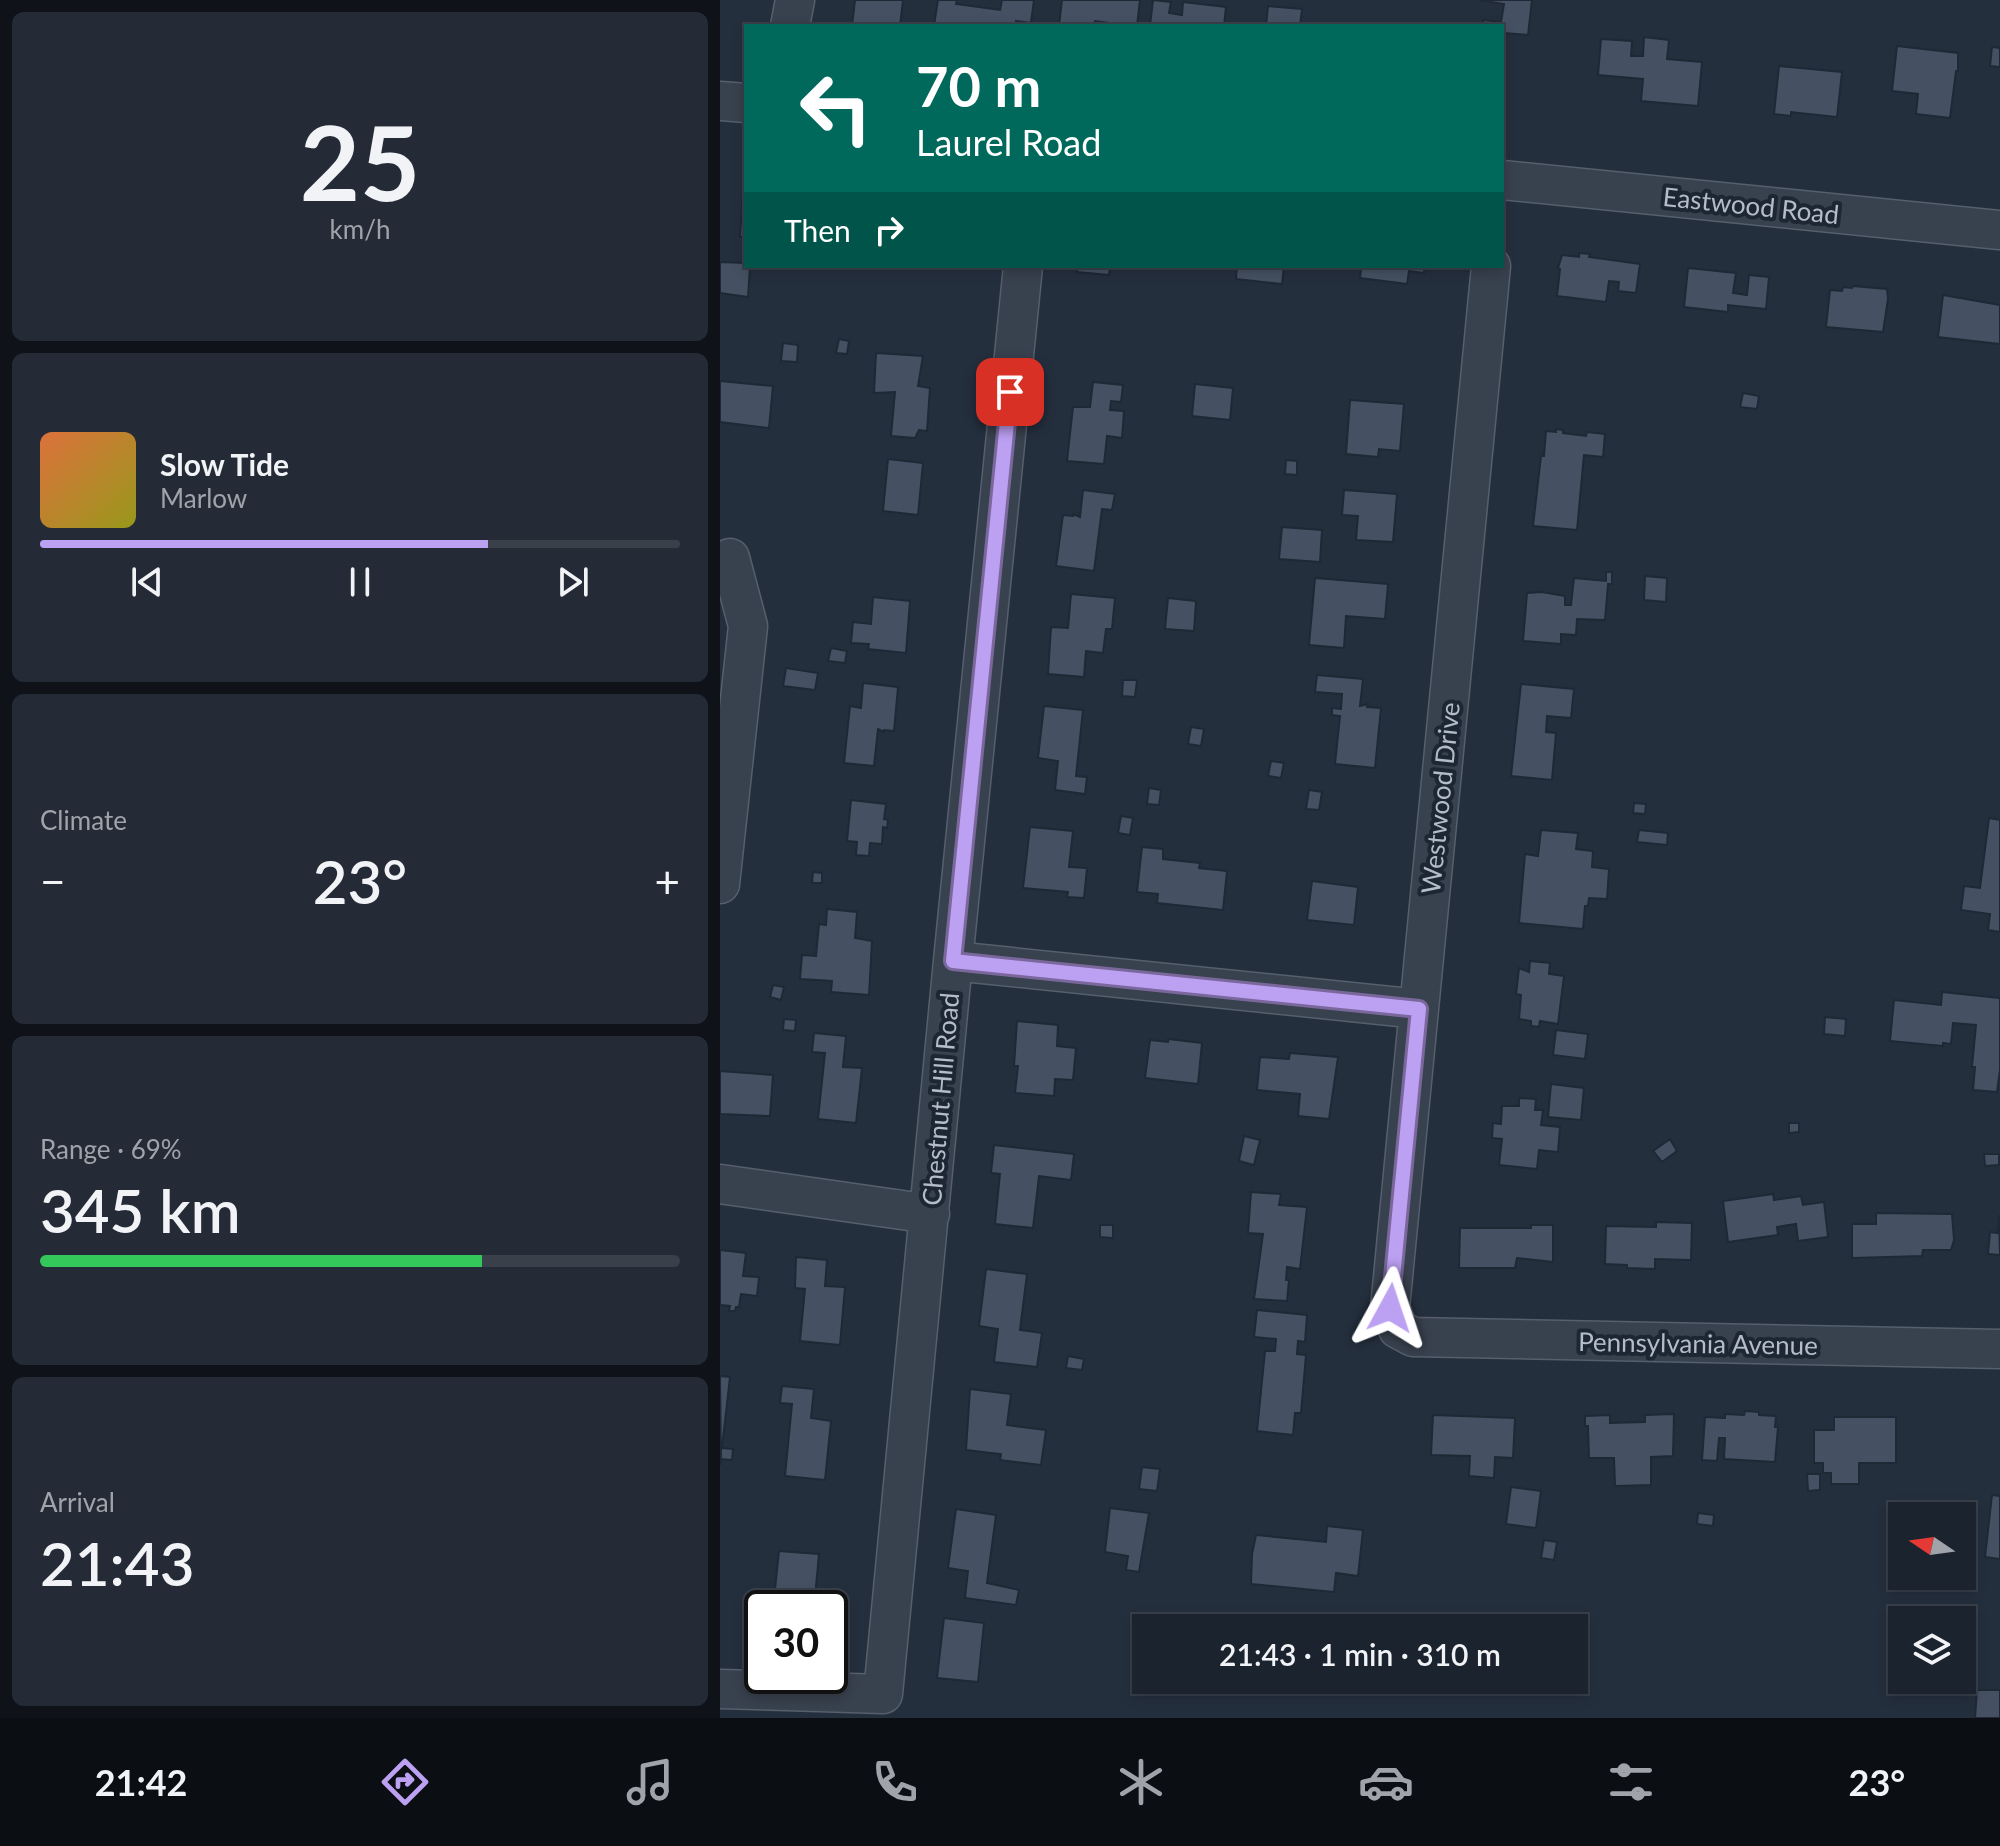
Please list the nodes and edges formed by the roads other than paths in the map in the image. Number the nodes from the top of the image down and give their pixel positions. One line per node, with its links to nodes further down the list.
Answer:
1 (795, 0): 2 (street)
2 (790, 24)
3 (720, 101): 4 (street)
4 (744, 103)
5 (1504, 180): 6 (street, Eastwood Road)
6 (2000, 230)
7 (1023, 268): 11 (street, Chestnut Hill Road)
8 (1491, 268): 12 (street, Westwood Drive)
9 (730, 558): 10 (street)
10 (720, 884)
11 (953, 961): 12 (street); 14 (street, Chestnut Hill Road)
12 (1419, 1009): 15 (street, Westwood Drive)
13 (720, 1184): 14 (street)
14 (930, 1214): 17 (street, Chestnut Hill Road)
15 (1398, 1329): 16 (street, Pennsylvania Avenue)
16 (2000, 1349)
17 (720, 1689)

